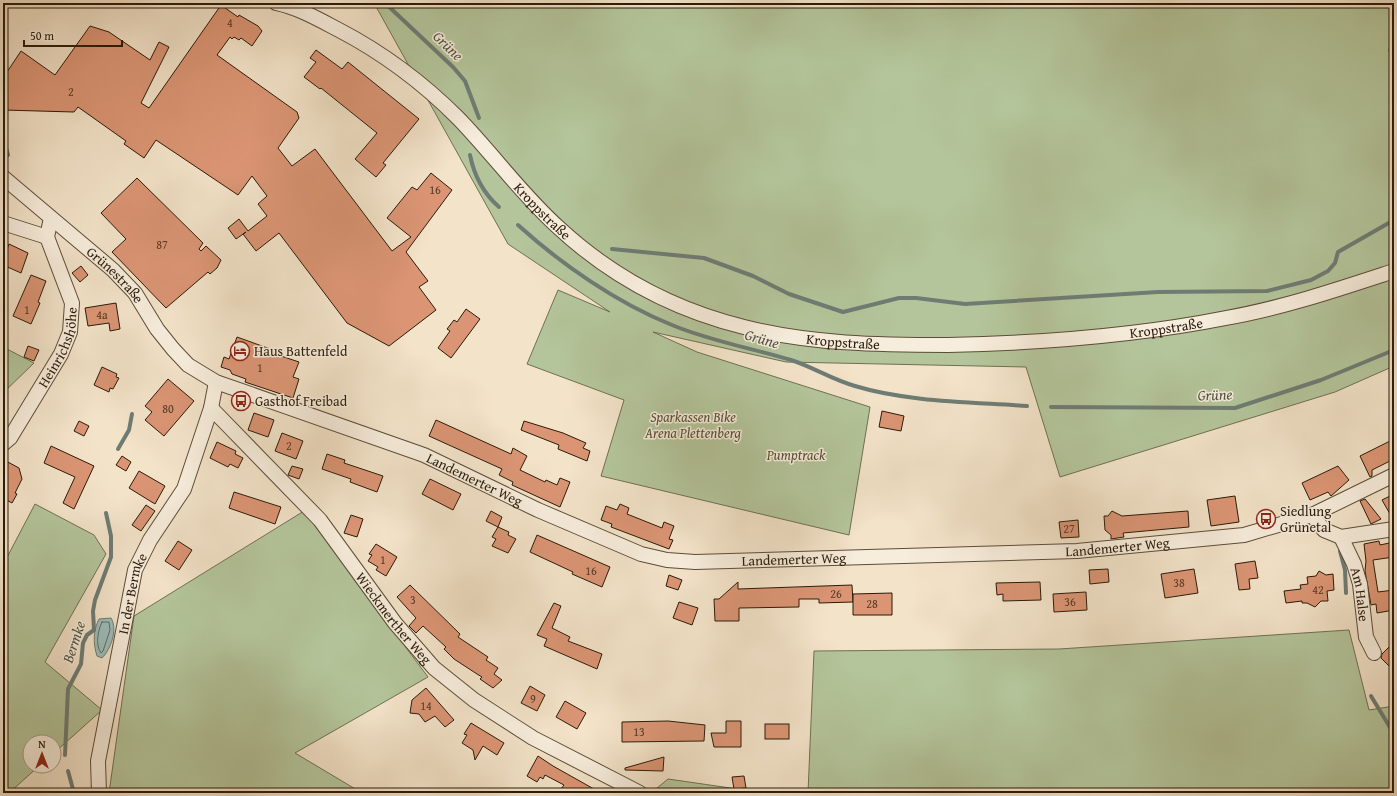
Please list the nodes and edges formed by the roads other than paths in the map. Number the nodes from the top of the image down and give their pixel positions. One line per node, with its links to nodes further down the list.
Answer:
1 (276, 3): 6 (street, Kroppstraße)
2 (3, 178): 3 (street, Grünestraße)
3 (51, 218): 5 (street); 7 (street, Grünestraße)
4 (3, 223): 5 (street)
5 (47, 237): 9 (street, Heinrichshöhe)
6 (1394, 271)
7 (216, 382): 8 (street); 11 (street, Landemerter Weg)
8 (211, 408): 15 (street, In der Bermke); 16 (street, Wieckmerther Weg)
9 (3, 444)
10 (1394, 475): 11 (street, Landemerter Weg)
11 (1312, 514): 13 (street)
12 (1394, 529): 13 (street)
13 (1340, 537): 14 (street, Am Halse)
14 (1374, 653)
15 (100, 793)
16 (640, 793)

